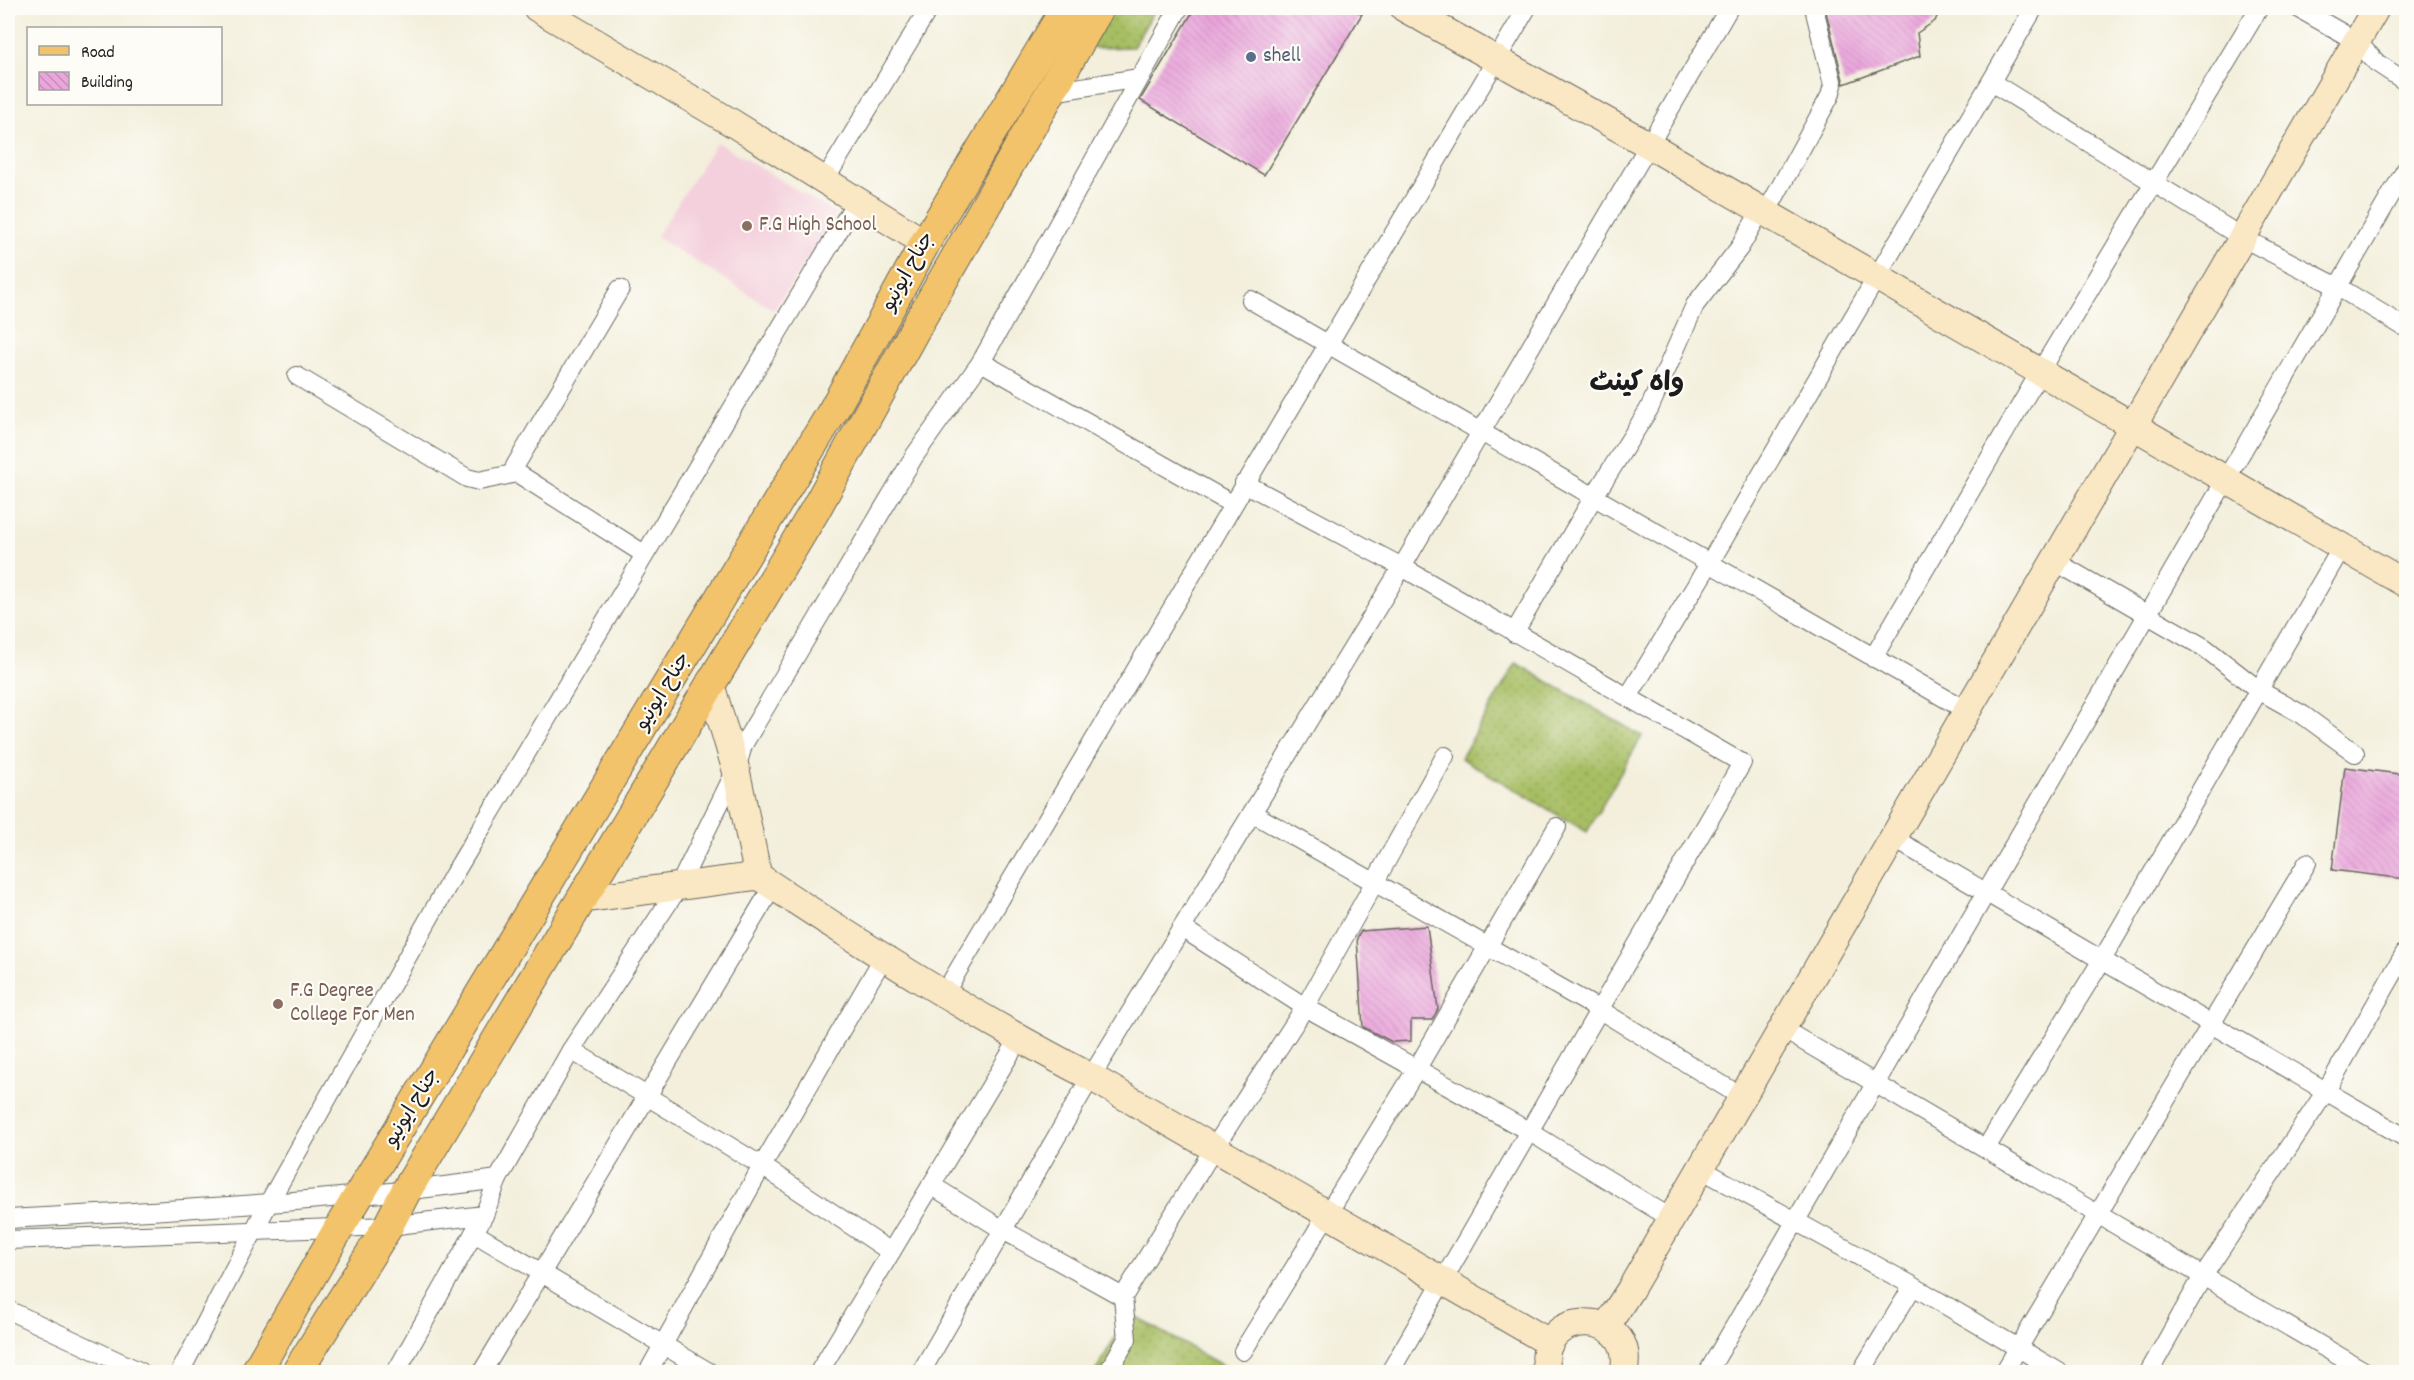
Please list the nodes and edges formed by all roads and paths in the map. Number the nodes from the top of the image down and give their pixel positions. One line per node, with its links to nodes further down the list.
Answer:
1 (929, 8): 22 (street)
2 (1066, 8): 27 (main road, جناح ایونیو)
3 (1099, 8): 19 (main road, جناح ایونیو)
4 (1179, 8): 16 (street)
5 (1404, 8): 15 (street)
6 (1527, 8): 15 (street)
7 (1729, 8): 20 (street)
8 (1814, 8): 25 (street)
9 (2034, 8): 17 (street)
10 (2259, 8): 23 (street)
11 (2298, 8): 14 (street)
12 (2376, 8): 14 (street)
13 (549, 10): 22 (street)
14 (2356, 41): 18 (street); 26 (street)
15 (1497, 60): 20 (street); 33 (street)
16 (1139, 78): 19 (street); 34 (street)
17 (1991, 82): 23 (street); 28 (street)
18 (2406, 82)
19 (1051, 92): 53 (main road, جناح ایونیو)
20 (1649, 145): 25 (street); 38 (street)
21 (2406, 169): 29 (street)
22 (825, 180): 24 (street)
23 (2154, 183): 26 (street); 35 (street)
24 (857, 200): 27 (street); 45 (street)
25 (1763, 212): 28 (street); 42 (street)
26 (2243, 238): 29 (street); 37 (street)
27 (925, 243): 96 (main road, جناح ایونیو)
28 (1877, 278): 35 (street); 47 (street)
29 (2338, 287): 32 (street); 40 (street)
30 (620, 290): 39 (street)
31 (1251, 300): 33 (street)
32 (2406, 328)
33 (1326, 344): 38 (street); 41 (street)
34 (981, 362): 43 (street); 59 (street)
35 (2040, 372): 37 (street); 52 (street)
36 (297, 376): 39 (street)
37 (2134, 426): 40 (street); 46 (street)
38 (1478, 433): 42 (street); 48 (street)
39 (517, 473): 45 (street)
40 (2226, 479): 44 (street); 50 (street)
41 (1244, 483): 43 (street); 48 (street)
42 (1593, 498): 47 (street); 51 (street)
43 (1232, 504): 74 (street)
44 (2342, 546): 49 (street); 54 (street)
45 (644, 554): 97 (street)
46 (2056, 562): 50 (street); 56 (street)
47 (1709, 564): 52 (street); 55 (street)
48 (1402, 567): 51 (street); 60 (street)
49 (2406, 584)
50 (2148, 613): 54 (street); 67 (street)
51 (1514, 633): 55 (street)
52 (1873, 658): 56 (street)
53 (710, 682): 59 (street); 68 (main road, جناح ایونیو)
54 (2260, 691): 57 (street); 73 (street)
55 (1629, 697): 76 (street)
56 (1969, 712): 62 (street)
57 (2355, 753)
58 (1445, 756): 65 (street)
59 (736, 770): 64 (street); 66 (street)
60 (1252, 813): 65 (street); 69 (street)
61 (1557, 827): 70 (street)
62 (1893, 838): 67 (street); 78 (street)
63 (2307, 863): 77 (street)
64 (766, 881): 66 (street); 72 (street); 86 (street)
65 (1374, 882): 70 (street); 75 (street)
66 (678, 888): 68 (street); 80 (street)
67 (1986, 892): 73 (street); 83 (street)
68 (582, 899): 95 (main road, جناح ایونیو)
69 (1182, 928): 75 (street); 82 (street)
70 (1486, 946): 76 (street); 81 (street)
71 (2406, 951): 84 (street)
72 (883, 958): 74 (street); 91 (street)
73 (2102, 960): 77 (street); 90 (street)
74 (944, 994): 79 (street)
75 (1305, 1007): 81 (street); 89 (street)
76 (1600, 1010): 85 (street); 87 (street)
77 (2211, 1024): 84 (street); 100 (street)
78 (1781, 1028): 83 (street); 85 (street)
79 (1019, 1039): 82 (street); 94 (street)
80 (571, 1050): 86 (street); 93 (street)
81 (1416, 1070): 87 (street); 98 (street)
82 (1091, 1077): 89 (street); 107 (street)
83 (1876, 1084): 90 (street); 103 (street)
84 (2326, 1091): 88 (street); 112 (street)
85 (1742, 1097): 92 (street)
86 (647, 1098): 91 (street); 111 (street)
87 (1530, 1132): 102 (street); 113 (street)
88 (2406, 1138)
89 (1214, 1148): 98 (street); 115 (street)
90 (1986, 1148): 100 (street)
91 (762, 1166): 110 (street); 119 (street)
92 (1701, 1169): 102 (street); 103 (street)
93 (498, 1179): 95 (street); 99 (street)
94 (931, 1185): 107 (street); 110 (street)
95 (405, 1192): 96 (street); 104 (main road, جناح ایونیو)
96 (360, 1195): 97 (street); 105 (main road, جناح ایونیو)
97 (268, 1204): 101 (street); 106 (street)
98 (1327, 1213): 113 (street); 121 (street)
99 (484, 1215): 104 (street); 108 (street)
100 (2098, 1215): 112 (street); 120 (street)
101 (8, 1219)
102 (1672, 1219): 117 (street)
103 (1795, 1221): 114 (street); 136 (street)
104 (388, 1226): 105 (street); 125 (main road, جناح ایونیو)
105 (339, 1228): 106 (street); 124 (main road, جناح ایونیو)
106 (256, 1230): 109 (street); 123 (street)
107 (1004, 1230): 115 (street); 131 (street)
108 (474, 1233): 111 (street); 126 (street)
109 (8, 1240)
110 (891, 1252): 130 (street)
111 (542, 1274): 119 (street); 127 (street)
112 (2203, 1276): 140 (street); 141 (street)
113 (1444, 1281): 118 (street); 133 (street)
114 (1913, 1286): 120 (street); 137 (street)
115 (1123, 1297): 132 (street)
116 (8, 1310): 122 (street)
117 (1606, 1327): 118 (street); 135 (street)
118 (1550, 1343): 134 (street)
119 (664, 1346): 128 (street); 129 (street)
120 (2018, 1348): 138 (street); 139 (street)
121 (1243, 1351)
122 (141, 1372)
123 (180, 1372)
124 (256, 1372)
125 (297, 1372)
126 (396, 1372)
127 (483, 1372)
128 (648, 1372)
129 (709, 1372)
130 (819, 1372)
131 (921, 1372)
132 (1108, 1372)
133 (1390, 1372)
134 (1548, 1372)
135 (1624, 1372)
136 (1708, 1372)
137 (1861, 1372)
138 (2004, 1372)
139 (2059, 1372)
140 (2148, 1372)
141 (2366, 1372)

